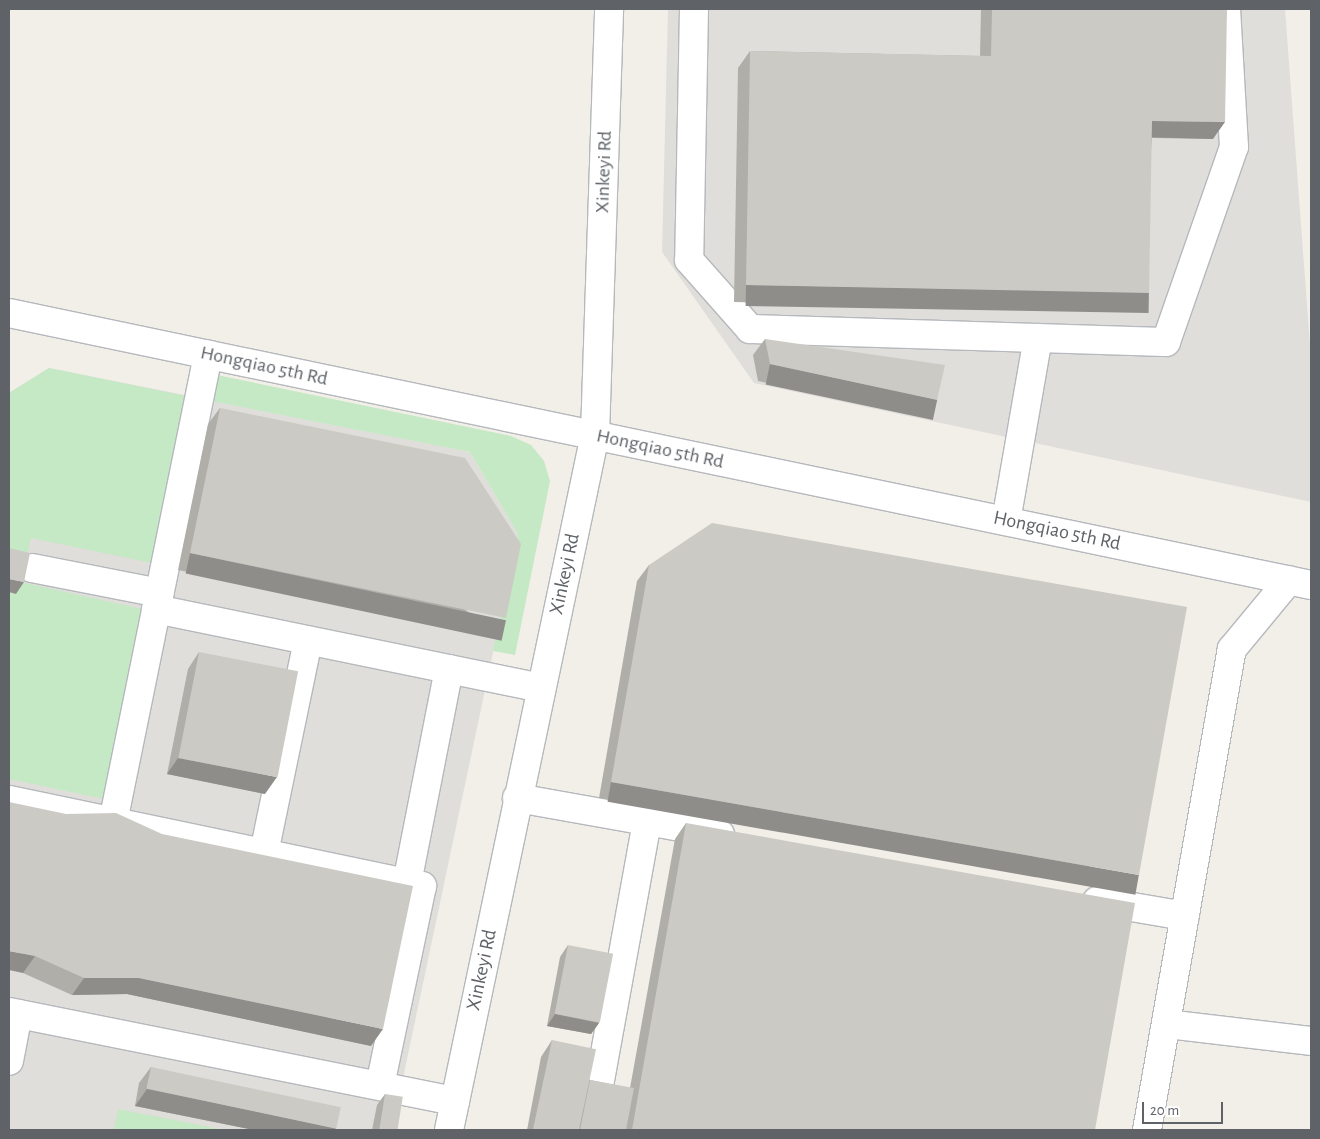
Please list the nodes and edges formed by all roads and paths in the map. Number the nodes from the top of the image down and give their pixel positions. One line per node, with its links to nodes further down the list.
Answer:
1 (609, 9): 7 (street, Xinkeyi Rd)
2 (694, 9): 5 (street)
3 (1226, 9): 5 (street)
4 (9, 313): 6 (street, Hongqiao 5th Rd)
5 (1038, 338): 8 (street)
6 (208, 355): 7 (street, Hongqiao 5th Rd); 11 (street)
7 (595, 435): 8 (street, Hongqiao 5th Rd); 14 (street, Xinkeyi Rd)
8 (1006, 521): 10 (street, Hongqiao 5th Rd)
9 (32, 568): 11 (street)
10 (1300, 583): 23 (street)
11 (158, 601): 12 (street); 18 (street)
12 (308, 640): 13 (street); 20 (street)
13 (449, 669): 14 (street); 21 (street)
14 (541, 688): 15 (street, Xinkeyi Rd)
15 (517, 798): 17 (street); 29 (street, Xinkeyi Rd)
16 (9, 800): 18 (street)
17 (647, 821): 19 (street); 31 (street)
18 (113, 822): 20 (street)
19 (745, 838)
20 (264, 853): 21 (street)
21 (407, 883): 28 (street)
22 (1068, 895): 23 (street)
23 (1185, 916): 25 (street)
24 (13, 1013): 27 (street); 28 (street)
25 (1166, 1024): 26 (street); 32 (street)
26 (1311, 1041)
27 (9, 1060)
28 (380, 1086): 29 (street)
29 (455, 1101): 30 (street, Xinkeyi Rd)
30 (448, 1130)
31 (592, 1130)
32 (1147, 1130)

